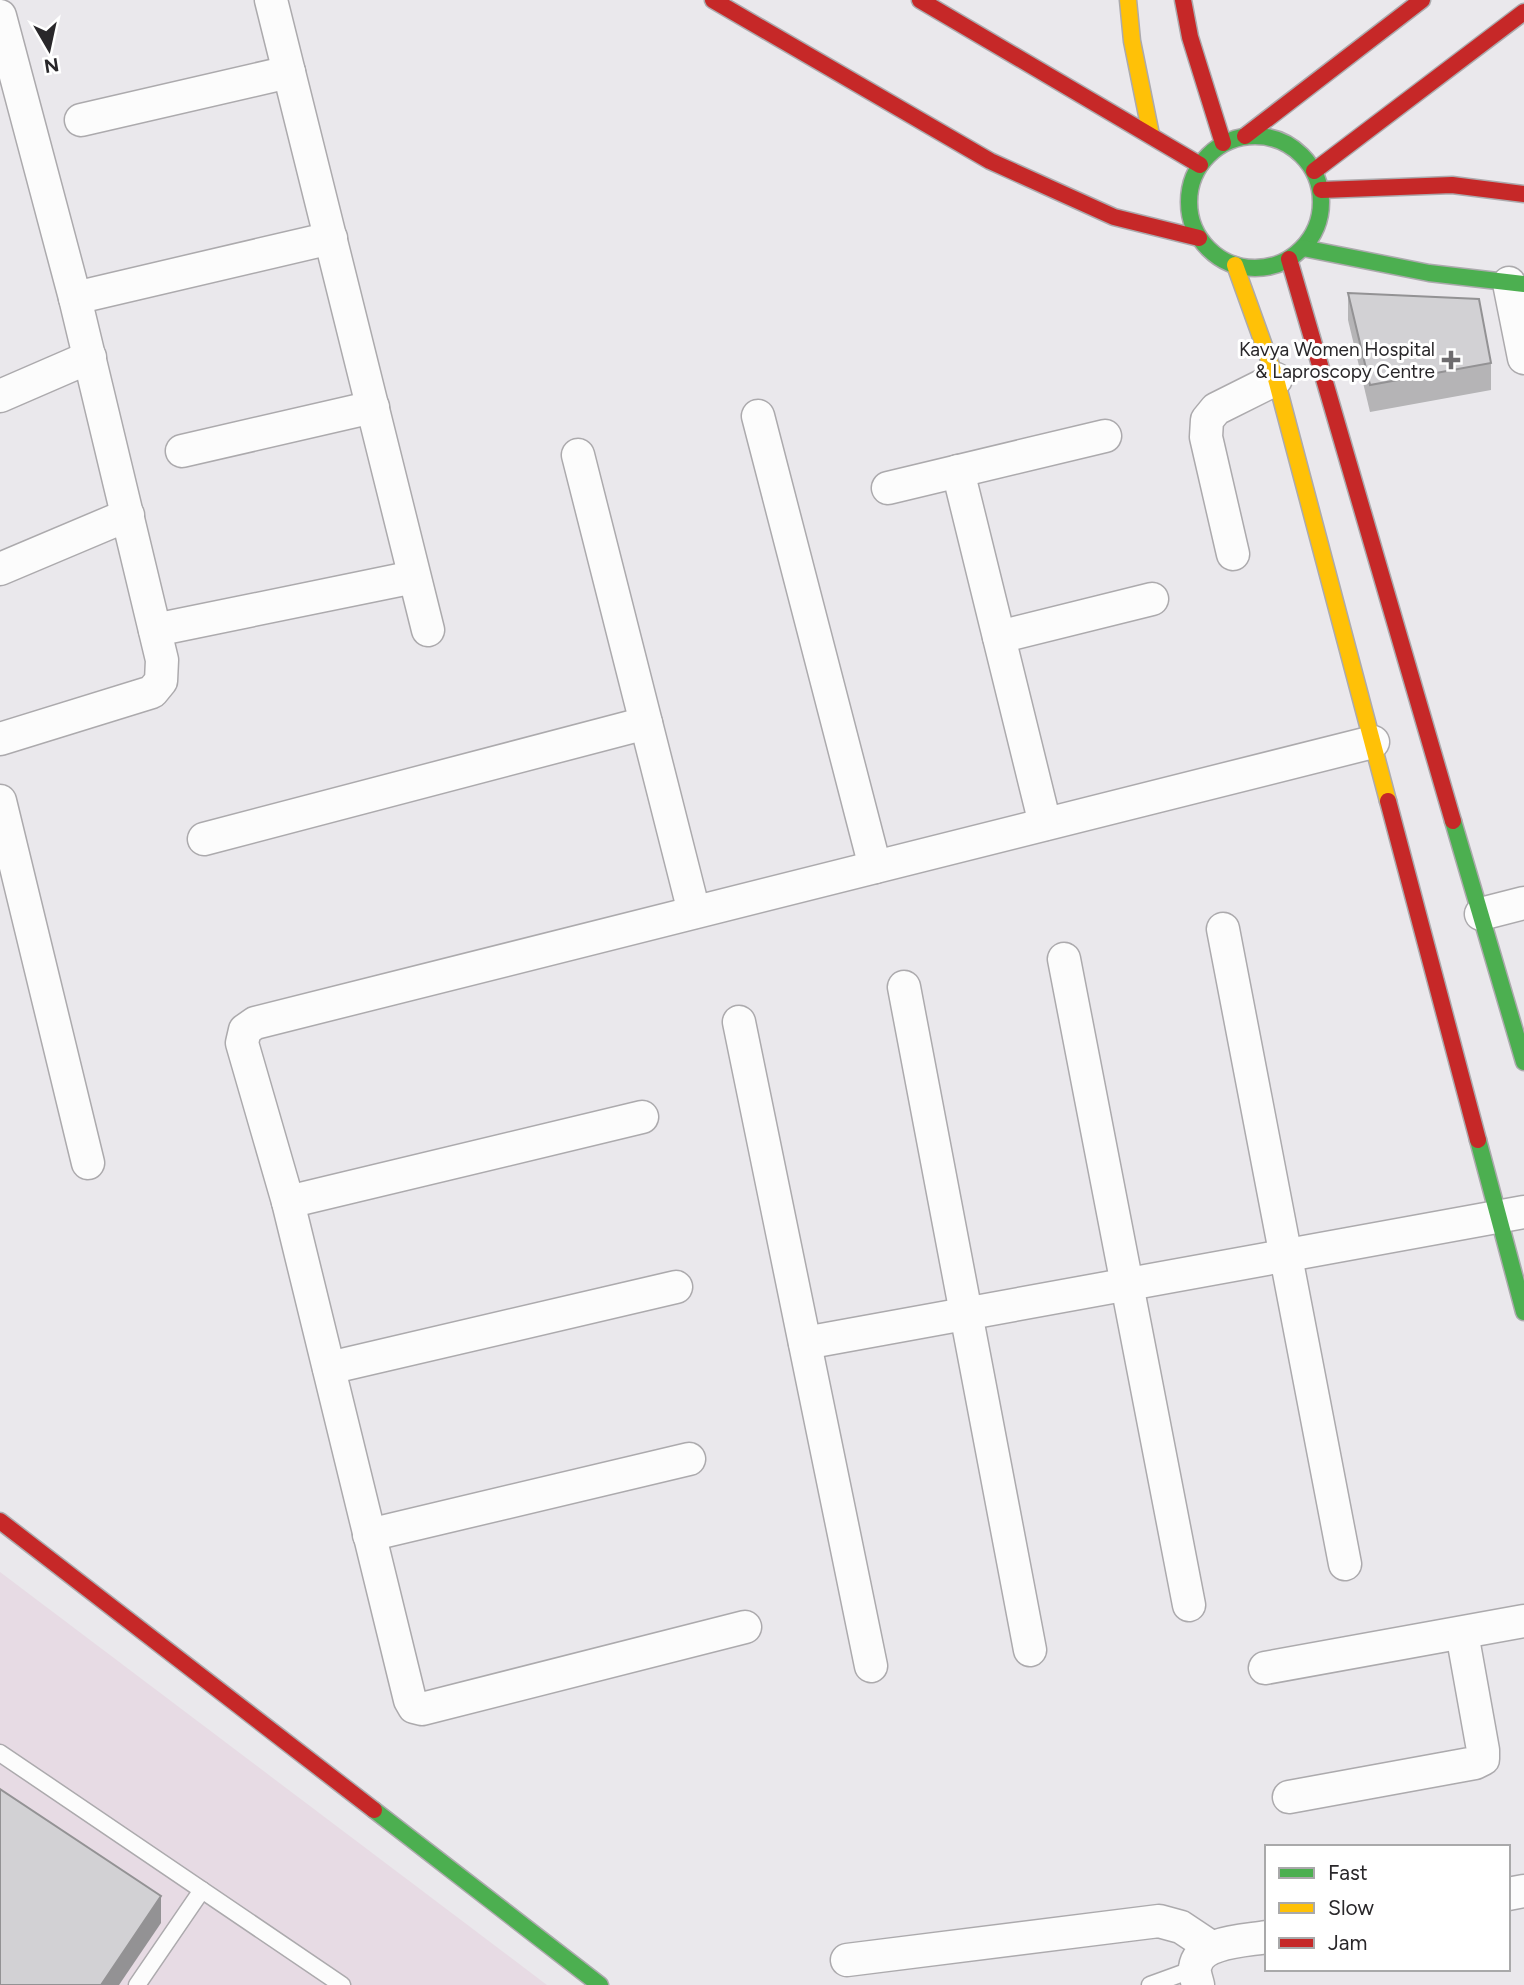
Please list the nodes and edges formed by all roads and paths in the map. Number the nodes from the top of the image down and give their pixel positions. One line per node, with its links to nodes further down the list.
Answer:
1 (271, 0): 9 (street)
2 (713, 0): 19 (street)
3 (920, 0): 11 (street)
4 (1128, 0): 11 (street)
5 (1183, 0): 13 (street)
6 (1422, 0): 12 (street)
7 (1524, 12): 15 (street)
8 (0, 16): 24 (street)
9 (289, 72): 10 (street); 18 (street)
10 (81, 120)
11 (1151, 135): 14 (street)
12 (1245, 136): 13 (street); 15 (street)
13 (1223, 143): 14 (street)
14 (1200, 165): 19 (street)
15 (1314, 171): 16 (street)
16 (1321, 190): 17 (street); 20 (street)
17 (1524, 194)
18 (331, 238): 24 (street); 29 (street)
19 (1199, 238): 22 (street)
20 (1303, 248): 21 (street); 23 (street)
21 (1289, 259): 22 (street); 53 (street)
22 (1235, 265): 27 (street)
23 (1517, 284): 26 (street)
24 (75, 298): 25 (street)
25 (90, 357): 28 (street); 36 (street)
26 (1524, 358)
27 (1276, 379): 37 (street); 46 (street)
28 (0, 396)
29 (373, 407): 32 (street); 39 (street)
30 (758, 416): 50 (street)
31 (1105, 436): 34 (street)
32 (182, 451)
33 (578, 455): 44 (street)
34 (958, 471): 35 (street); 43 (street)
35 (888, 488)
36 (128, 515): 38 (street); 41 (street)
37 (1233, 554)
38 (0, 569)
39 (415, 577): 41 (street); 42 (street)
40 (1152, 599): 43 (street)
41 (155, 629): 45 (street)
42 (428, 630)
43 (999, 636): 48 (street)
44 (646, 723): 49 (street); 52 (street)
45 (0, 739)
46 (1373, 742): 48 (street); 62 (street)
47 (0, 801): 60 (street)
48 (1045, 824): 50 (street)
49 (205, 839)
50 (875, 867): 52 (street)
51 (1524, 903): 53 (street)
52 (694, 912): 61 (street)
53 (1481, 914): 58 (street)
54 (1223, 929): 63 (street)
55 (1064, 959): 64 (street)
56 (904, 987): 67 (street)
57 (739, 1022): 68 (street)
58 (1524, 1062)
59 (642, 1117): 61 (street)
60 (88, 1163)
61 (288, 1202): 69 (street)
62 (1512, 1214): 63 (street); 66 (street)
63 (1286, 1255): 64 (street); 73 (street)
64 (1127, 1284): 67 (street); 74 (street)
65 (676, 1287): 69 (street)
66 (1524, 1312)
67 (966, 1313): 68 (street); 78 (street)
68 (805, 1343): 79 (street)
69 (329, 1368): 72 (street)
70 (689, 1459): 72 (street)
71 (0, 1521): 89 (street)
72 (369, 1535): 76 (street)
73 (1345, 1564)
74 (1189, 1605)
75 (1524, 1621): 77 (street)
76 (745, 1627)
77 (1461, 1633): 80 (street); 82 (street)
78 (1030, 1650)
79 (871, 1666)
80 (1265, 1668)
81 (0, 1753): 83 (lane)
82 (1289, 1797)
83 (202, 1890): 87 (lane); 88 (lane)
84 (1265, 1938): 86 (street)
85 (846, 1960): 86 (street)
86 (1201, 1967): 90 (lane)
87 (137, 1985)
88 (342, 1985)
89 (600, 1985)
90 (1150, 1985)

